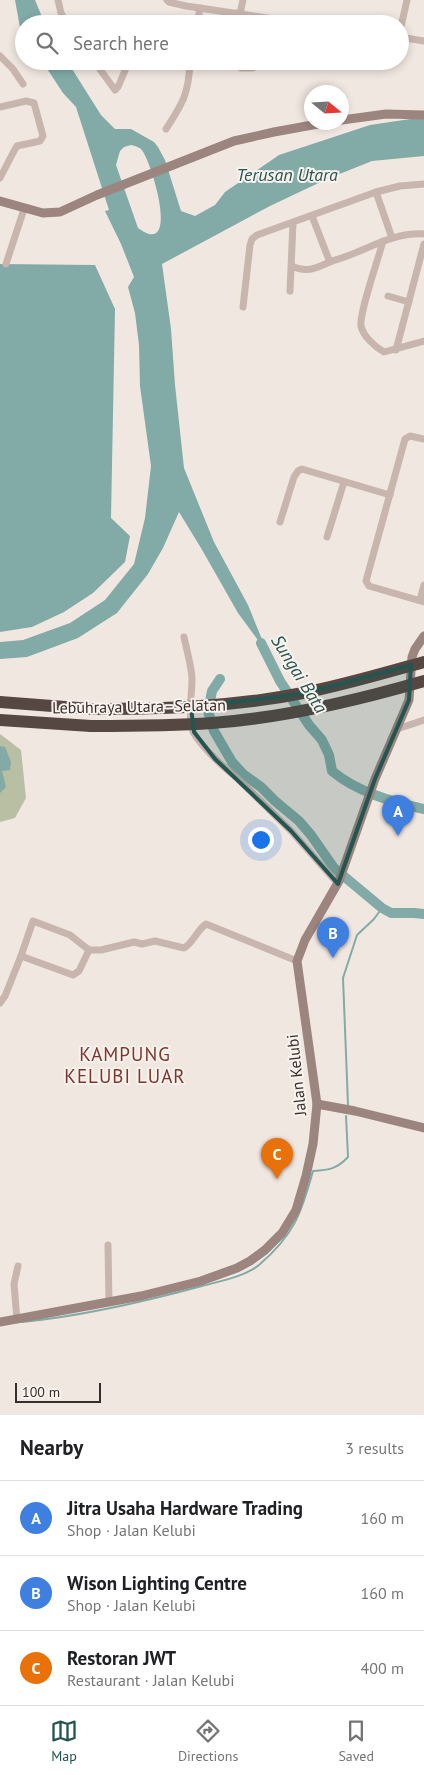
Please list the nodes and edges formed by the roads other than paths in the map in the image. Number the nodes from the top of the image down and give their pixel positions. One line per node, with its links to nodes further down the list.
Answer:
1 (58, 0): 7 (street)
2 (243, 0): 6 (street)
3 (407, 0): 10 (street)
4 (168, 1): 5 (street)
5 (200, 8): 6 (street); 8 (street)
6 (238, 14): 9 (street)
7 (62, 15)
8 (199, 15)
9 (242, 15)
10 (404, 15)
11 (409, 38): 12 (street)
12 (424, 40)
13 (0, 56): 17 (street)
14 (100, 70): 15 (street)
15 (125, 70)
16 (189, 70): 22 (street)
17 (22, 84)
18 (0, 107): 23 (street)
19 (424, 115): 20 (main road)
20 (349, 119)
21 (304, 126): 27 (main road)
22 (166, 129)
23 (0, 178)
24 (424, 184): 25 (street)
25 (376, 192): 28 (street); 31 (street)
26 (0, 201): 27 (main road)
27 (24, 209): 35 (street)
28 (312, 216): 29 (street); 34 (street)
29 (293, 223): 36 (street); 40 (street)
30 (424, 234): 31 (street)
31 (392, 238): 32 (street)
32 (383, 241): 34 (street); 42 (street)
33 (424, 244): 39 (street)
34 (332, 261): 36 (street)
35 (6, 264)
36 (292, 266): 37 (street)
37 (290, 291)
38 (388, 296): 39 (street)
39 (408, 302): 42 (street)
40 (243, 307)
41 (424, 341): 42 (street)
42 (396, 350)
43 (424, 439): 45 (street)
44 (344, 482): 45 (street); 46 (street); 47 (street)
45 (390, 495): 49 (street)
46 (280, 522)
47 (327, 538)
48 (424, 586): 49 (street)
49 (422, 601)
50 (424, 636): 57 (main road, Jalan Kelubi)
51 (184, 637): 58 (street)
52 (424, 662): 54 (highway, Lebuhraya Utara–Selatan, bridge)
53 (424, 681): 55 (highway, Lebuhraya Utara–Selatan, bridge)
54 (0, 702)
55 (0, 720)
56 (424, 720): 57 (street)
57 (398, 728): 58 (main road, Jalan Kelubi)
58 (338, 883): 61 (main road, Jalan Kelubi)
59 (89, 950): 60 (street); 60 (street); 61 (street)
60 (21, 956): 62 (street)
61 (297, 961): 63 (main road, Jalan Kelubi)
62 (0, 1003)
63 (317, 1104): 64 (main road); 67 (main road, Jalan Kelubi)
64 (424, 1128)
65 (108, 1245): 67 (street)
66 (18, 1266): 68 (street)
67 (109, 1302): 68 (main road, Jalan Kelubi)
68 (17, 1320): 69 (main road, Jalan Kelubi)
69 (0, 1322)

